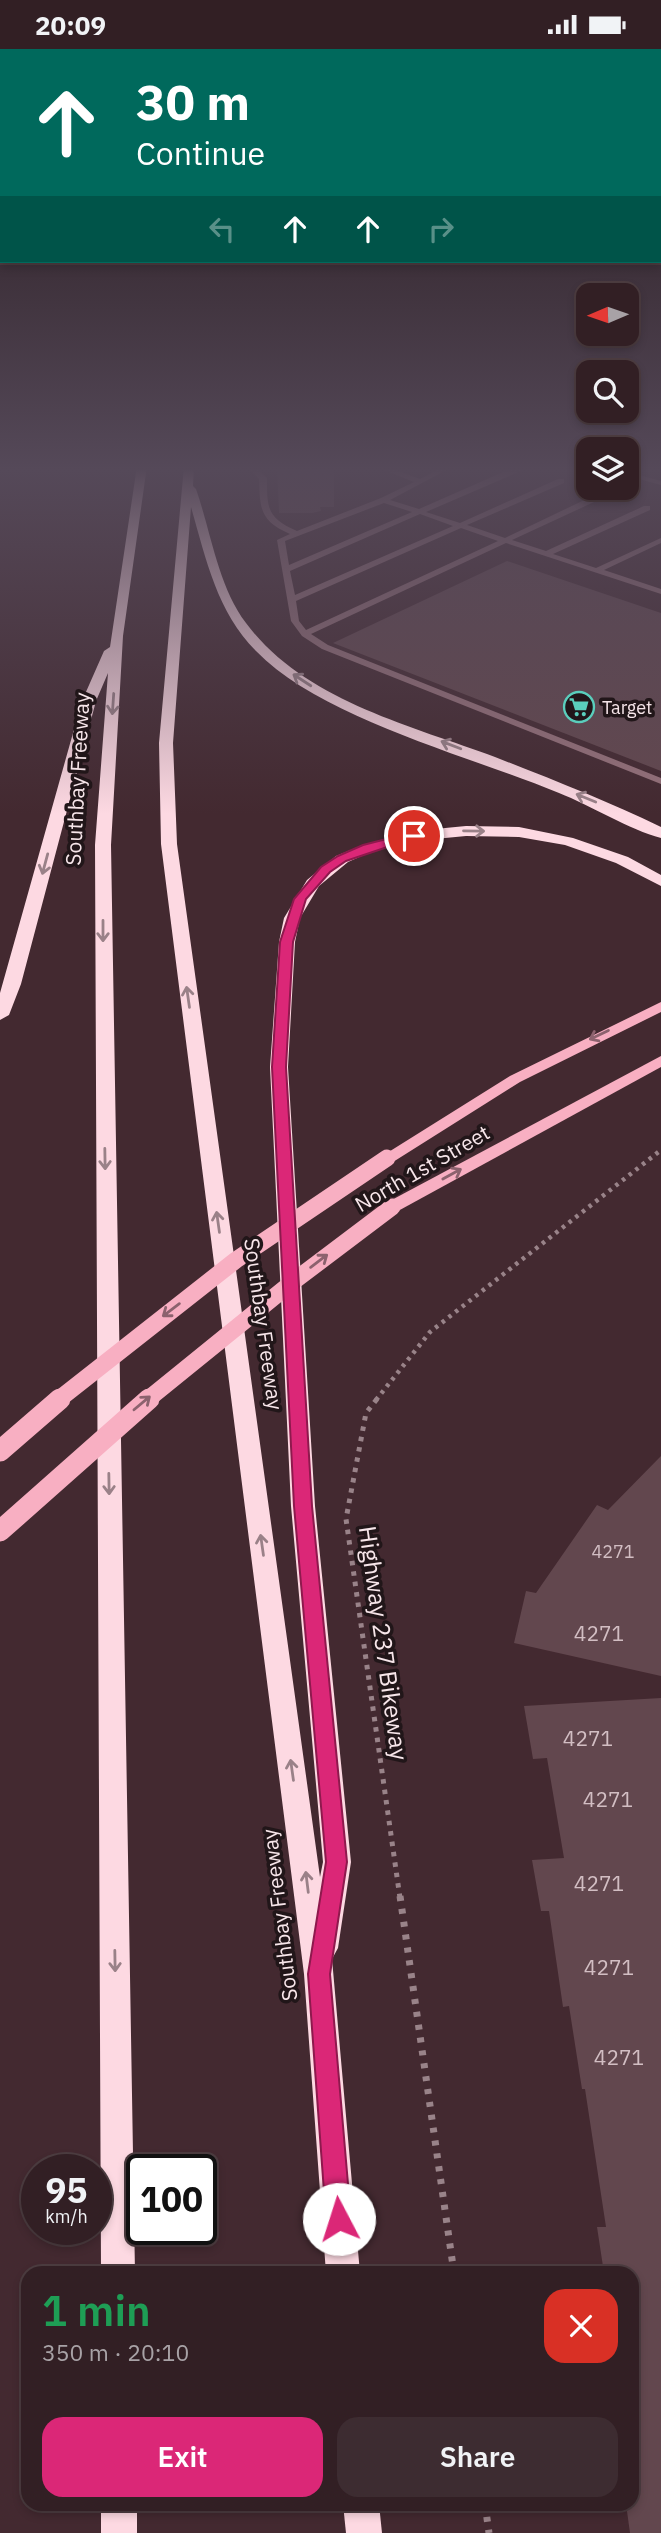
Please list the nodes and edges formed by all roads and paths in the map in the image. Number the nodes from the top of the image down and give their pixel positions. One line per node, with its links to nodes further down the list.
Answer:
1 (125, 582): 11 (highway, Southbay Freeway)
2 (180, 582): 21 (highway, Southbay Freeway, one-way to 2)
3 (221, 582): 13 (highway, one-way to 3)
4 (287, 582): 9 (street)
5 (332, 582): 9 (street)
6 (416, 582): 10 (street)
7 (636, 582): 8 (street)
8 (659, 589)
9 (291, 600): 10 (street)
10 (305, 634): 12 (street)
11 (117, 636): 16 (highway, one-way to 16); 22 (highway, Southbay Freeway, one-way to 22)
12 (661, 781)
13 (661, 833)
14 (661, 881): 21 (highway, one-way to 14)
15 (661, 1006): 19 (main road, North 1st Street, one-way to 19, bridge)
16 (0, 1015)
17 (661, 1061): 20 (main road, North 1st Street, one-way to 17, bridge)
18 (661, 1150): 24 (path, Highway 237 Bikeway)
19 (0, 1451)
20 (0, 1531)
21 (319, 1974): 23 (highway, Southbay Freeway)
22 (118, 2266)
23 (342, 2266)
24 (453, 2266)
25 (119, 2511): 28 (highway)
26 (362, 2511): 29 (highway)
27 (486, 2511): 30 (path)
28 (119, 2533)
29 (364, 2533)
30 (489, 2533)

